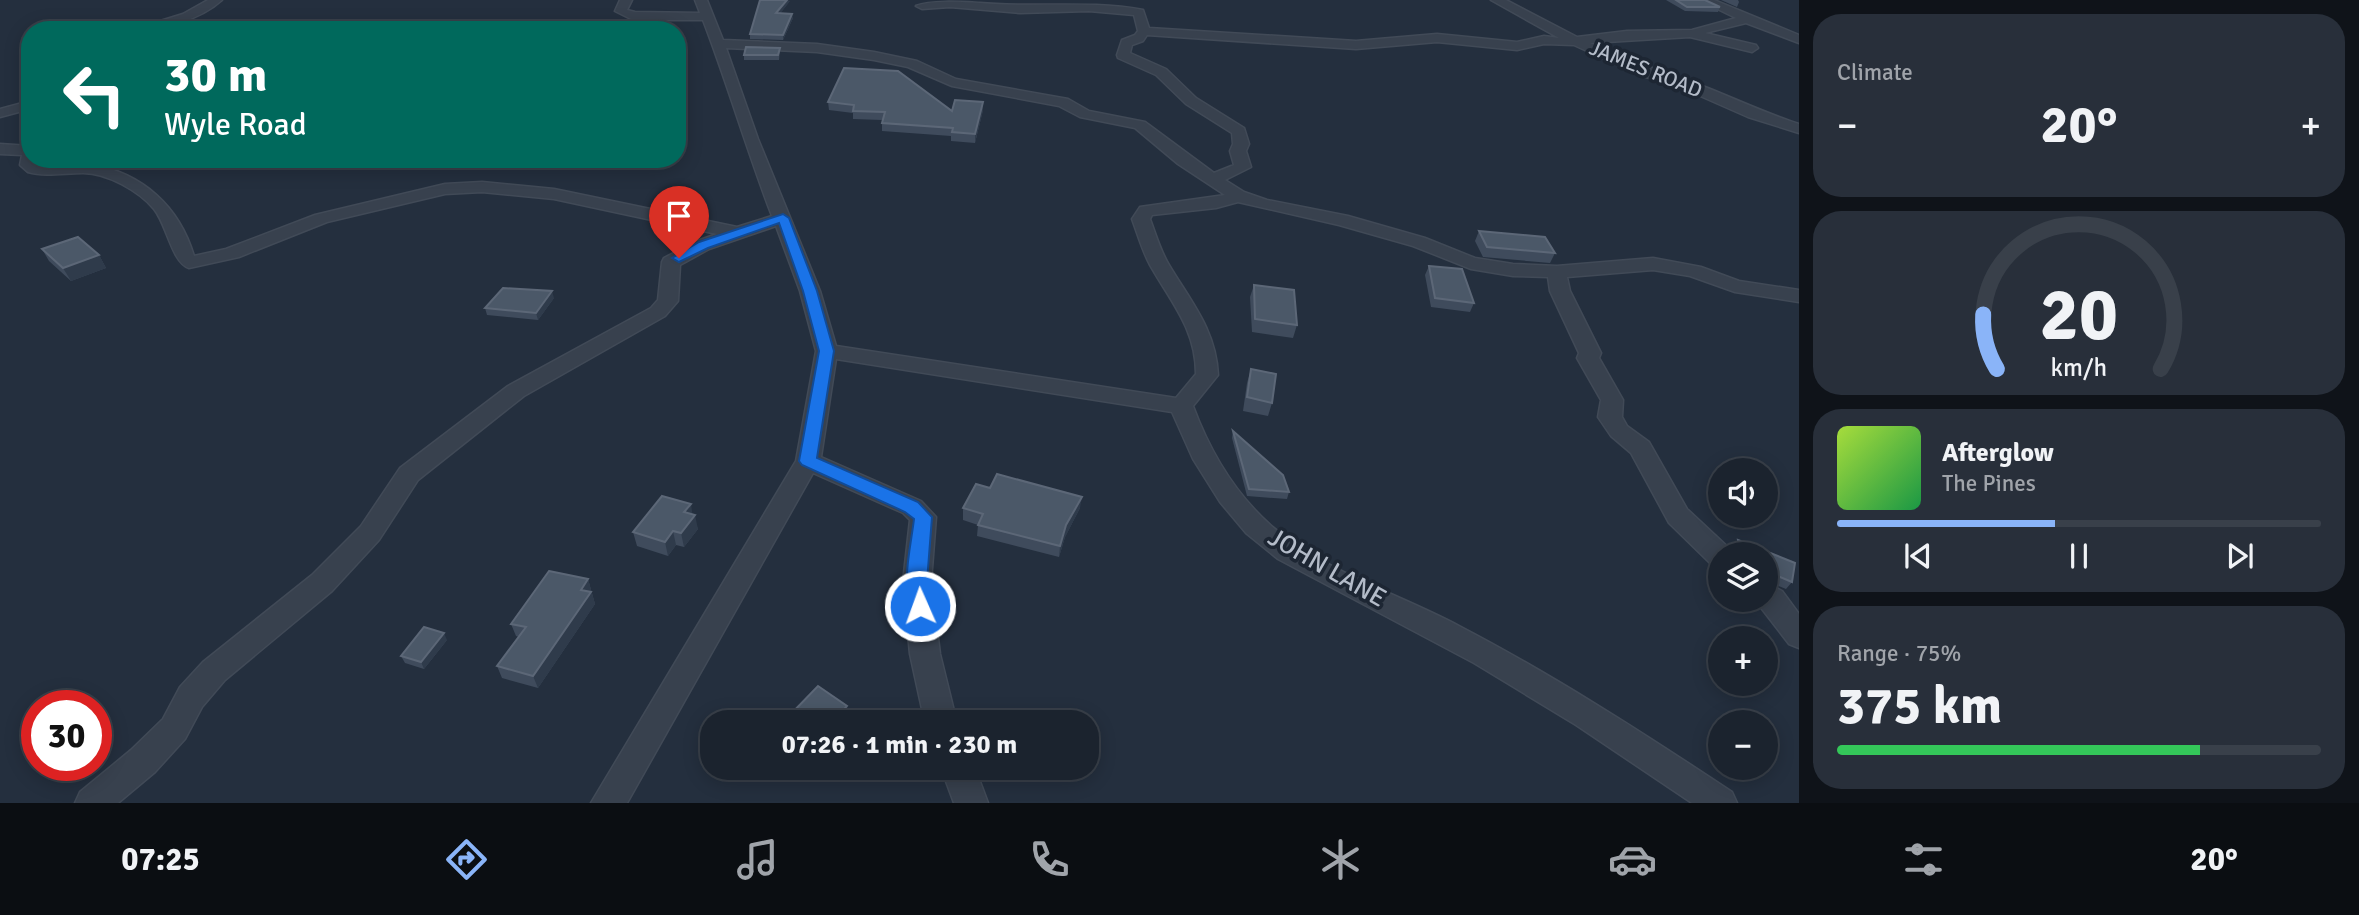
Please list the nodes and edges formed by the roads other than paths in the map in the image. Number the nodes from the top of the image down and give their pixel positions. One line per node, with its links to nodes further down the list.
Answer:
1 (216, 0): 8 (street)
2 (626, 0): 9 (street)
3 (1497, 0): 13 (street, JAMES ROAD)
4 (1705, 0): 7 (street)
5 (922, 6): 6 (street)
6 (1142, 6): 11 (street)
7 (1747, 19): 12 (street); 14 (street)
8 (169, 21)
9 (710, 22): 10 (street); 24 (street); 26 (street)
10 (686, 28)
11 (1144, 31): 13 (street); 24 (street)
12 (1690, 33): 13 (street); 15 (street)
13 (1571, 39): 18 (street, JAMES ROAD)
14 (1799, 39)
15 (1752, 48)
16 (21, 107): 17 (street)
17 (0, 113)
18 (1799, 129)
19 (0, 149): 20 (street)
20 (21, 151)
21 (32, 168): 23 (street)
22 (89, 168): 27 (street)
23 (89, 168)
24 (1211, 180): 25 (street)
25 (1238, 196): 28 (street); 31 (street)
26 (783, 218): 27 (street); 30 (street)
27 (741, 233): 38 (street)
28 (1557, 272): 29 (street); 33 (street)
29 (1799, 296)
30 (827, 351): 31 (street); 32 (street)
31 (1182, 406): 41 (street, JOHN LANE)
32 (808, 461): 36 (street); 39 (street)
33 (1708, 545)
34 (1779, 598): 35 (street)
35 (1799, 636)
36 (937, 710)
37 (962, 780): 40 (street)
38 (92, 803)
39 (608, 803)
40 (971, 803)
41 (1720, 803)

